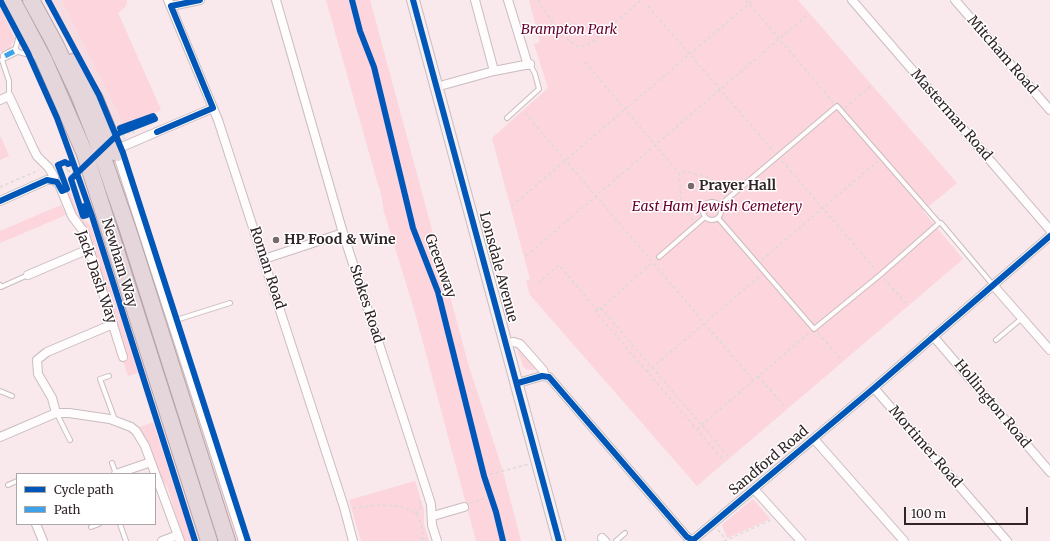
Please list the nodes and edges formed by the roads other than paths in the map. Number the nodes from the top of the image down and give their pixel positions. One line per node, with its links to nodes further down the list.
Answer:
1 (12, 0): 11 (highway, Newham Way)
2 (31, 0): 12 (highway, Newham Way)
3 (200, 0): 10 (street)
4 (276, 0): 32 (street, Stokes Road)
5 (413, 0): 18 (street, Lonsdale Avenue)
6 (475, 0): 17 (street)
7 (508, 0): 16 (street)
8 (852, 0): 31 (street, Masterman Road)
9 (955, 0): 22 (street, Mitcham Road)
10 (170, 3): 21 (street, Roman Road)
11 (23, 19): 13 (lane); 15 (highway, Newham Way)
12 (55, 44): 24 (highway); 82 (highway, Newham Way)
13 (15, 51): 14 (street); 15 (lane)
14 (5, 56): 19 (lane)
15 (44, 60): 81 (highway, Newham Way)
16 (529, 65): 17 (street); 23 (lane)
17 (494, 71): 18 (street)
18 (436, 87): 46 (street, Lonsdale Avenue)
19 (9, 96): 20 (street); 25 (street, Jack Dash Way)
20 (0, 100)
21 (213, 108): 24 (street); 36 (street, Roman Road)
22 (1050, 110)
23 (507, 118)
24 (118, 148): 42 (street)
25 (53, 180): 26 (street); 34 (street, Jack Dash Way)
26 (0, 201)
27 (719, 206): 28 (lane); 29 (lane); 30 (lane)
28 (705, 218): 29 (lane); 35 (lane)
29 (718, 218): 30 (lane)
30 (940, 223): 39 (lane)
31 (1050, 230)
32 (343, 233): 36 (street); 71 (street, Stokes Road)
33 (1050, 236): 39 (street, Sandford Road)
34 (89, 249): 37 (street); 43 (street, Jack Dash Way)
35 (659, 257)
36 (264, 259): 84 (street, Roman Road)
37 (28, 275): 38 (lane)
38 (0, 285)
39 (993, 285): 41 (street); 44 (street, Sandford Road)
40 (230, 303): 42 (lane)
41 (1022, 318): 45 (lane); 47 (street)
42 (173, 321): 83 (street)
43 (113, 324): 48 (street, Jack Dash Way); 55 (street)
44 (933, 336): 52 (street, Sandford Road); 62 (street, Hollington Road)
45 (996, 340)
46 (507, 343): 49 (street, Sandford Road); 51 (street, Lonsdale Avenue)
47 (1050, 350)
48 (124, 357)
49 (545, 375): 51 (street); 88 (street, Sandford Road)
50 (109, 376): 56 (lane)
51 (518, 383): 86 (street, Lonsdale Avenue)
52 (874, 388): 58 (street, Sandford Road); 91 (street, Mortimer Road)
53 (0, 391): 54 (lane)
54 (12, 396)
55 (57, 413): 56 (street); 57 (street); 59 (lane)
56 (116, 420): 60 (street)
57 (0, 438)
58 (814, 439): 69 (street, Sandford Road); 90 (street)
59 (70, 440)
60 (151, 462): 64 (street); 65 (street)
61 (112, 463): 63 (lane)
62 (1050, 472)
63 (116, 473)
64 (119, 473)
65 (155, 473)
66 (156, 476): 77 (street)
67 (16, 481): 68 (lane)
68 (8, 485)
69 (754, 489): 88 (street, Sandford Road); 89 (street)
70 (465, 505): 71 (street)
71 (433, 516): 85 (street, Stokes Road)
72 (36, 525): 78 (street)
73 (96, 525): 75 (lane)
74 (120, 525): 79 (lane)
75 (91, 527)
76 (625, 533): 87 (lane)
77 (179, 538): 80 (street)
78 (43, 541)
79 (126, 541)
80 (162, 541)
81 (209, 541)
82 (226, 541)
83 (243, 541)
84 (353, 541)
85 (437, 541)
86 (559, 541)
87 (616, 541)
88 (693, 541)
89 (801, 541)
90 (904, 541)
91 (1007, 541)

